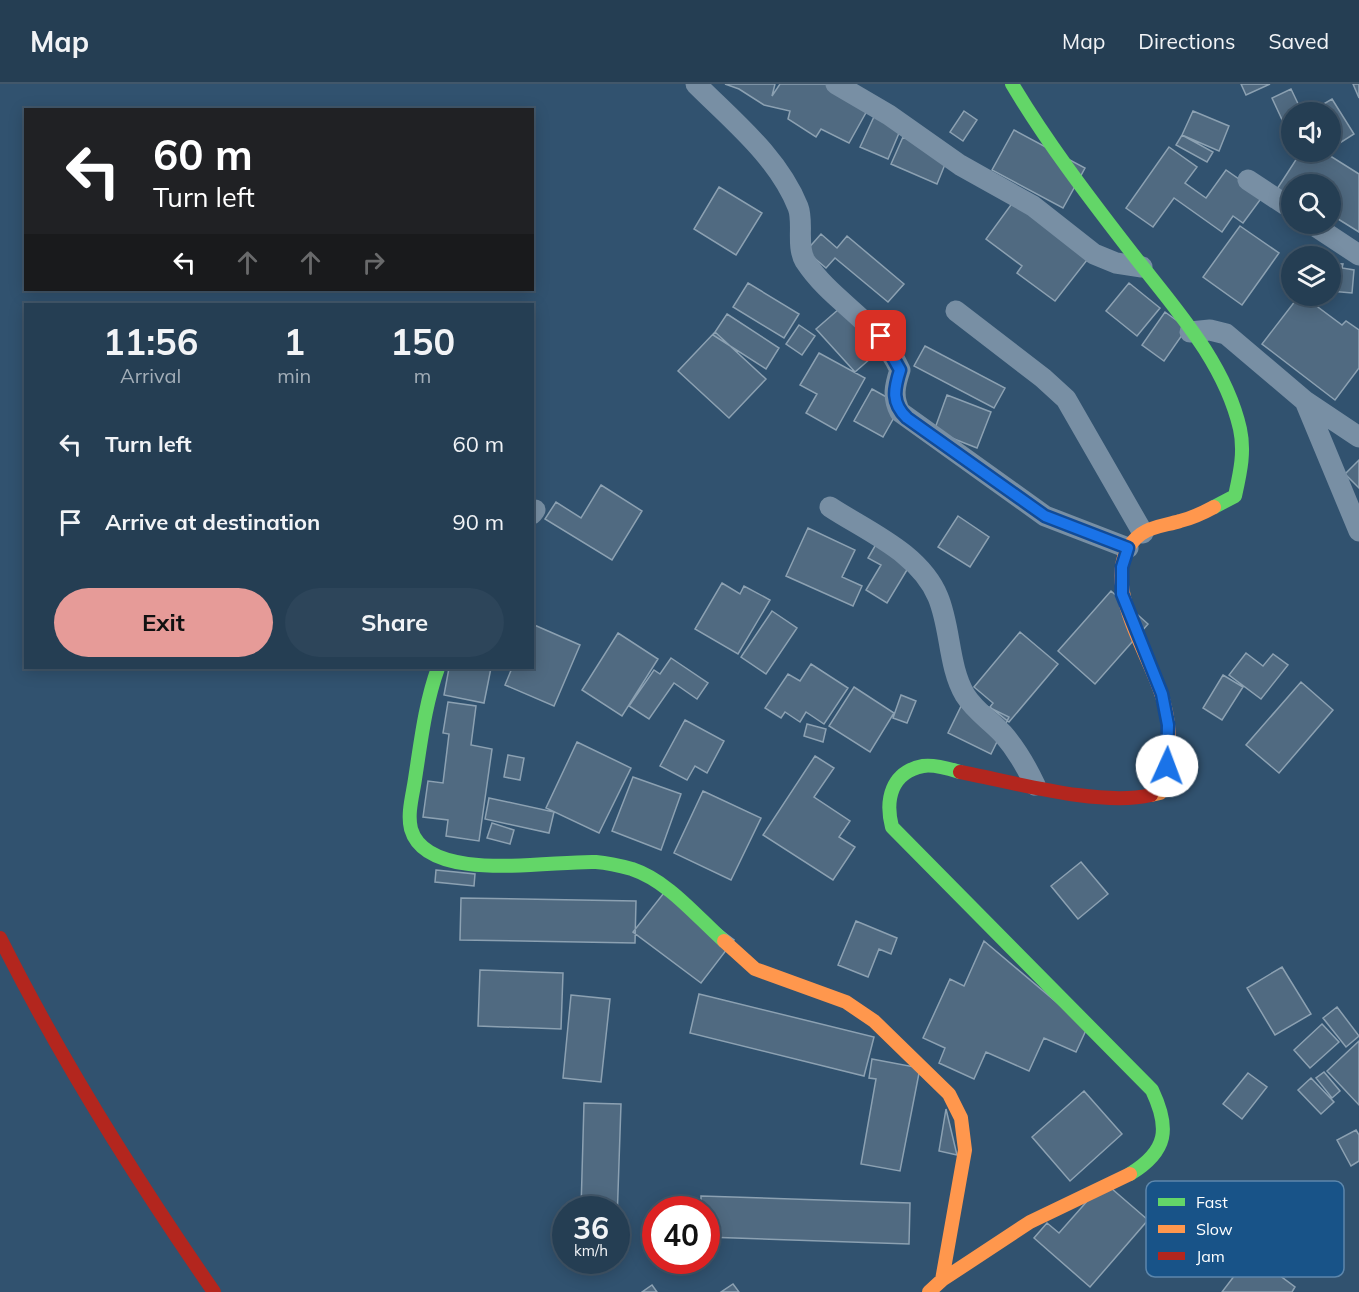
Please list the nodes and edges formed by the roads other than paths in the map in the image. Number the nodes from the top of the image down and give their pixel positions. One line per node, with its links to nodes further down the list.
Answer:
1 (696, 84): 16 (street)
2 (836, 84): 8 (street)
3 (1012, 84): 8 (street)
4 (1248, 180): 5 (street)
5 (1281, 202)
6 (1327, 234): 7 (street)
7 (1359, 255)
8 (1142, 267): 10 (street)
9 (956, 311): 15 (street)
10 (1190, 332): 11 (street); 15 (street)
11 (1305, 401): 12 (street); 14 (street)
12 (1359, 437)
13 (830, 507): 18 (street)
14 (1359, 531)
15 (1143, 533): 16 (street)
16 (1128, 548): 18 (street)
17 (438, 669): 20 (street)
18 (1035, 784): 20 (street)
19 (0, 938): 21 (street)
20 (942, 1280): 22 (street)
21 (214, 1292)
22 (929, 1292)

